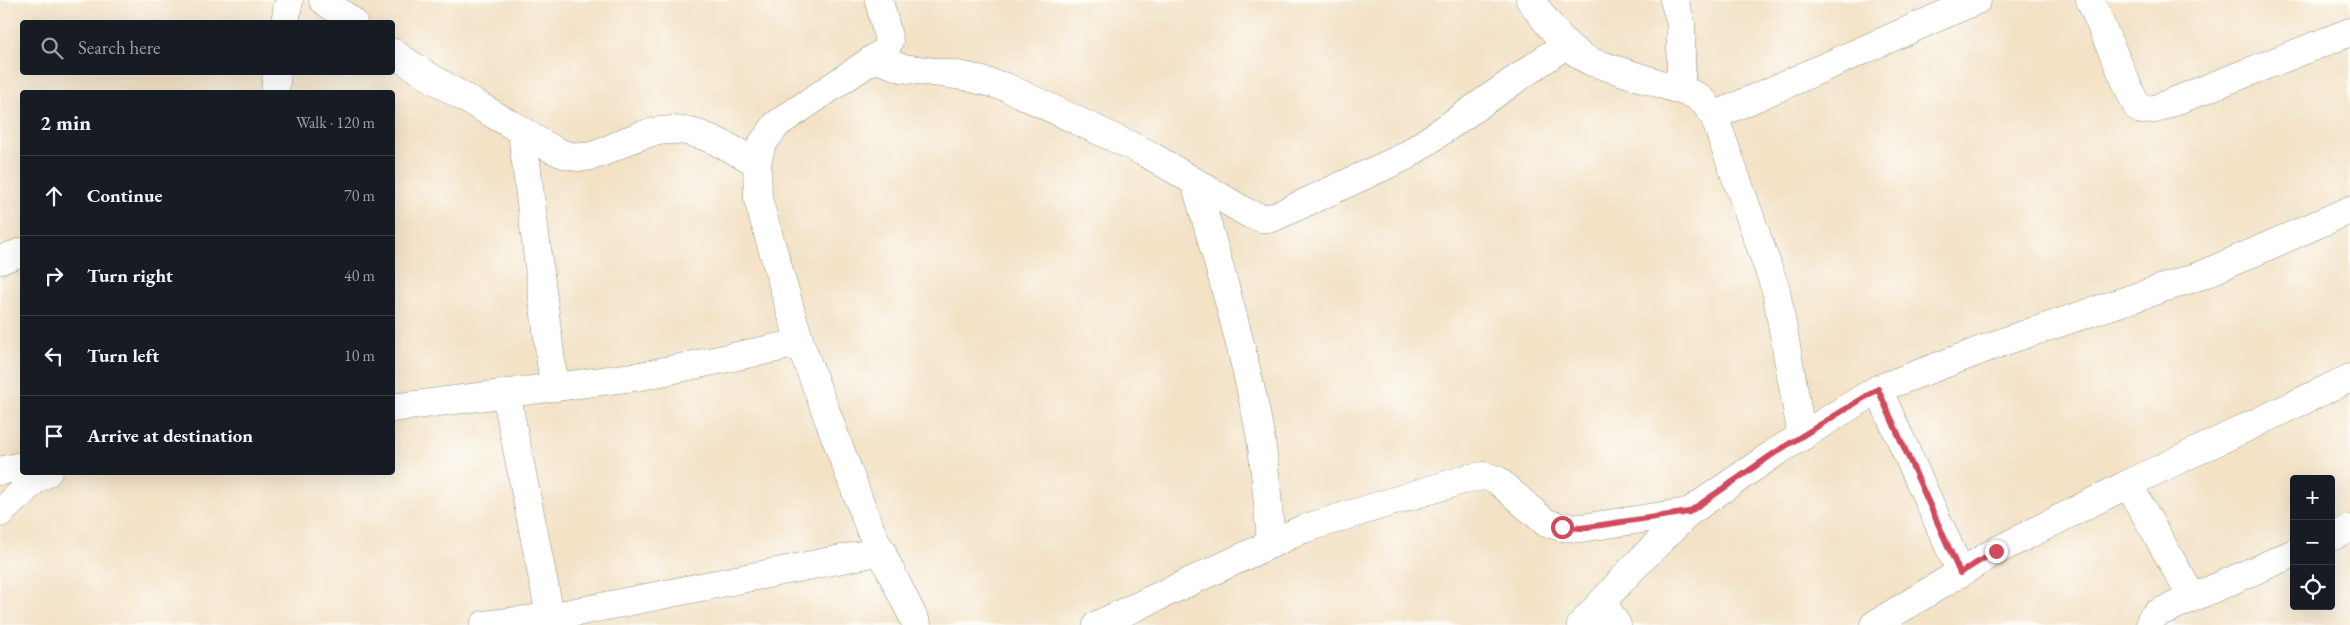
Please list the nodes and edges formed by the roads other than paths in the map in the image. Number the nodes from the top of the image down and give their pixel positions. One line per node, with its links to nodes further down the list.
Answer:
1 (289, 0): 8 (street)
2 (323, 0): 9 (street)
3 (880, 0): 13 (street)
4 (1530, 0): 11 (street)
5 (1674, 0): 15 (street)
6 (1977, 0): 17 (street)
7 (2090, 0): 10 (street)
8 (285, 20)
9 (350, 20)
10 (2350, 32)
11 (1565, 45): 15 (street); 20 (street)
12 (395, 54): 18 (street)
13 (876, 59): 19 (street); 20 (street)
14 (277, 75): 16 (street)
15 (1681, 89): 17 (street)
16 (275, 90)
17 (1714, 116): 30 (street)
18 (522, 131): 19 (street); 26 (street)
19 (757, 162): 24 (street)
20 (1195, 182): 39 (street)
21 (2350, 210): 27 (street)
22 (20, 253): 23 (street)
23 (0, 260)
24 (800, 343): 26 (street); 40 (street)
25 (2350, 378): 34 (street)
26 (554, 386): 28 (street)
27 (1878, 389): 30 (street); 42 (street)
28 (506, 393): 29 (street); 45 (street)
29 (395, 408)
30 (1802, 437): 35 (street)
31 (20, 466): 32 (street)
32 (0, 471)
33 (43, 475): 36 (street)
34 (2128, 484): 42 (street); 43 (street)
35 (1689, 512): 39 (street); 44 (street)
36 (0, 513)
37 (2350, 528): 38 (street)
38 (2335, 535)
39 (1272, 544): 48 (street)
40 (882, 551): 45 (street); 47 (street)
41 (2290, 555): 43 (street)
42 (1960, 573): 50 (street)
43 (2192, 597): 51 (street)
44 (1610, 614): 49 (street)
45 (551, 621): 46 (street)
46 (484, 625)
47 (918, 625)
48 (1097, 625)
49 (1581, 625)
50 (1874, 625)
51 (2150, 625)

